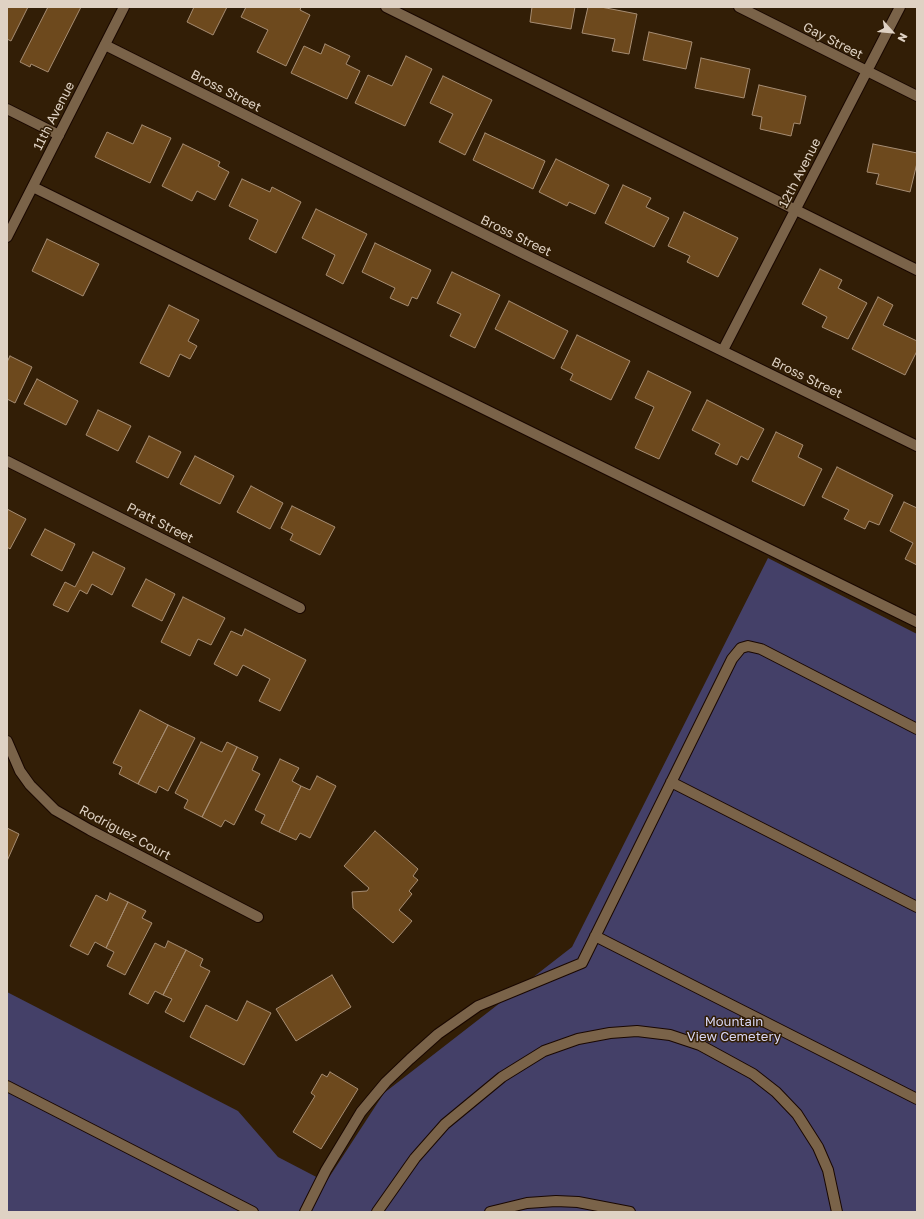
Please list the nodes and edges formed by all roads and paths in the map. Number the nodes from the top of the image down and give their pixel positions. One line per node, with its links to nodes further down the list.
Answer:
1 (124, 7): 5 (street, 11th Avenue)
2 (386, 7): 11 (street)
3 (739, 7): 6 (street, Gay Street)
4 (900, 7): 6 (street, 12th Avenue)
5 (105, 45): 9 (street, 11th Avenue); 14 (street, Bross Street)
6 (866, 72): 7 (street, Gay Street); 11 (street, 12th Avenue)
7 (917, 96)
8 (7, 109): 9 (street)
9 (59, 135): 10 (street, 11th Avenue)
10 (33, 187): 12 (street, 11th Avenue); 18 (street)
11 (796, 209): 13 (street); 14 (street, 12th Avenue)
12 (7, 237)
13 (917, 270)
14 (723, 350): 15 (street, Bross Street)
15 (917, 446)
16 (7, 461): 17 (street, Pratt Street)
17 (300, 608)
18 (917, 622)
19 (917, 729): 21 (street)
20 (7, 741): 23 (street, Rodriguez Court)
21 (672, 782): 22 (street); 24 (street)
22 (917, 907)
23 (258, 917)
24 (595, 936): 26 (street); 28 (street)
25 (7, 1086): 27 (street)
26 (917, 1099)
27 (253, 1212)
28 (305, 1212)
29 (377, 1212): 32 (street)
30 (490, 1212): 31 (street)
31 (630, 1212)
32 (837, 1212)

